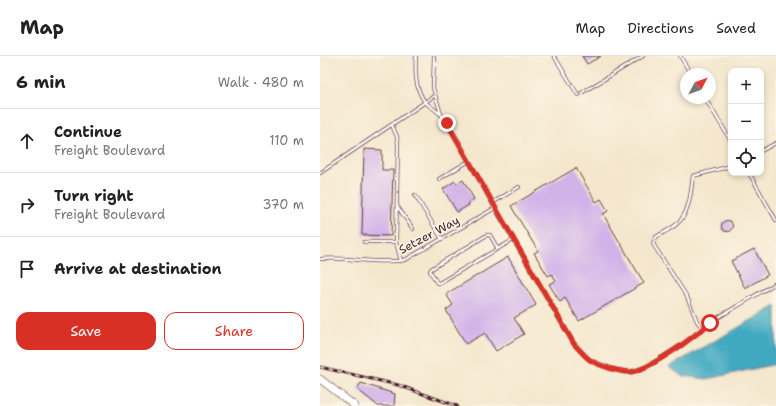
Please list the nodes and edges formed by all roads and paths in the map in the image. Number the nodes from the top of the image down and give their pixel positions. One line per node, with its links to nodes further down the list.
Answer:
1 (416, 56): 8 (lane)
2 (434, 56): 7 (lane)
3 (554, 56): 4 (lane)
4 (643, 56)
5 (680, 56): 6 (lane)
6 (687, 68)
7 (434, 96): 8 (lane); 10 (lane)
8 (425, 102): 10 (lane); 11 (lane)
9 (709, 104): 12 (lane)
10 (441, 114): 15 (lane)
11 (392, 125): 17 (lane); 23 (lane)
12 (730, 140)
13 (776, 142): 14 (lane)
14 (764, 150)
15 (469, 161): 19 (lane); 22 (lane)
16 (728, 167): 35 (lane)
17 (320, 173)
18 (751, 176): 25 (lane)
19 (439, 179)
20 (519, 187): 22 (lane)
21 (415, 195): 27 (lane)
22 (492, 203): 24 (lane)
23 (397, 205): 26 (lane); 30 (lane)
24 (495, 208): 27 (lane, Setzer Way); 28 (lane)
25 (776, 220)
26 (413, 229)
27 (442, 239): 33 (lane, Setzer Way)
28 (513, 240): 31 (lane); 35 (lane)
29 (364, 242): 30 (lane)
30 (396, 242): 33 (lane)
31 (498, 249): 31 (lane)
32 (320, 259): 33 (lane, Setzer Way)
33 (401, 261)
34 (776, 283): 35 (lane)
35 (703, 329)
36 (320, 379): 37 (main road)
37 (355, 406)

